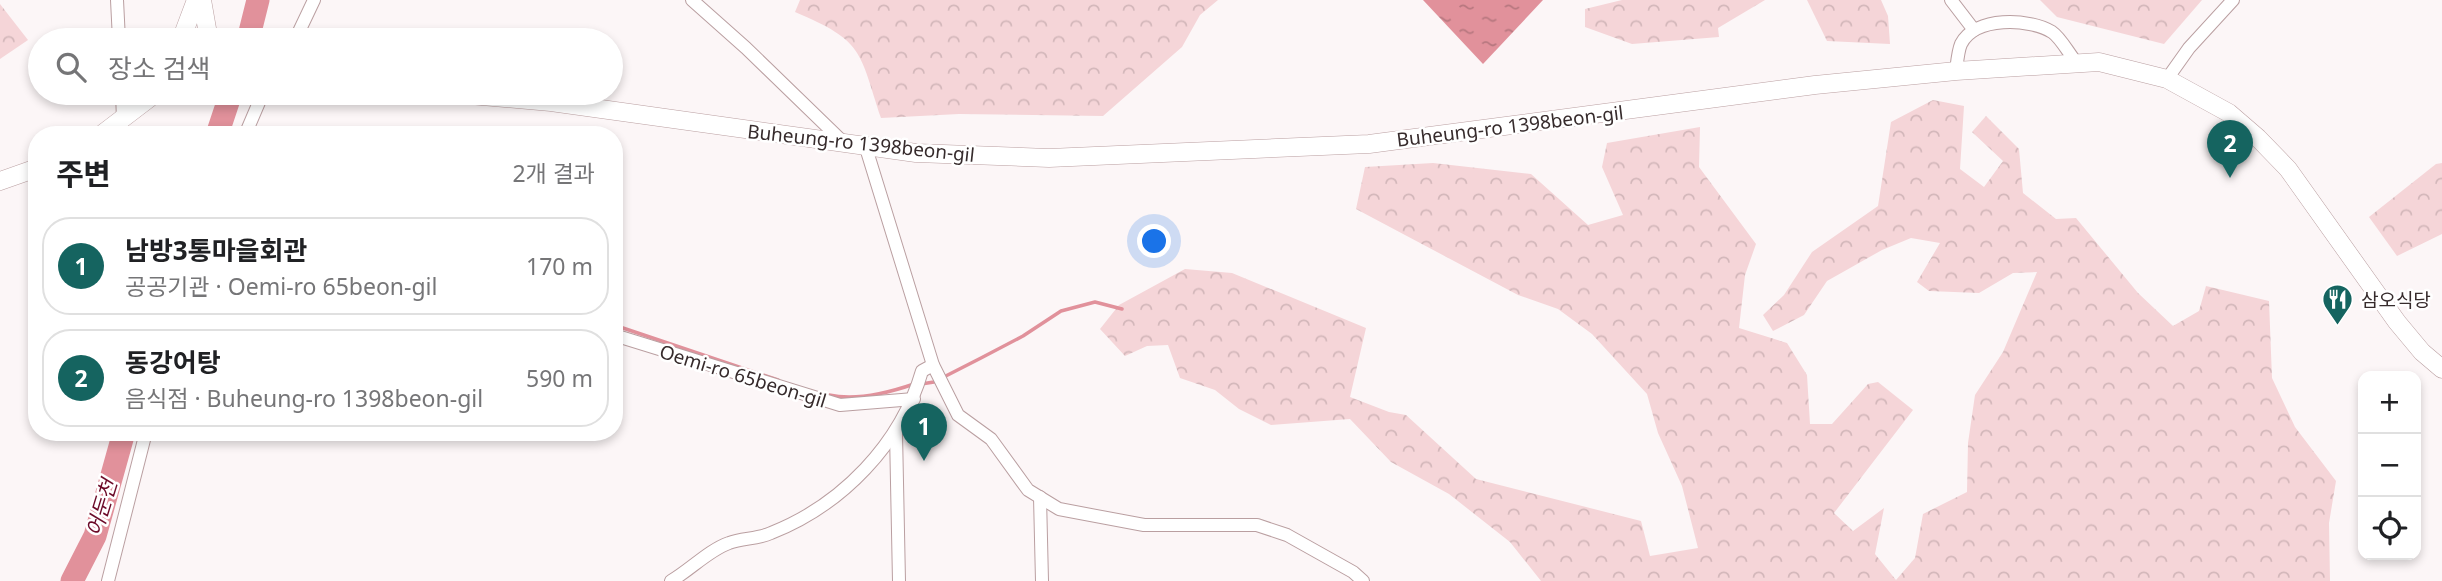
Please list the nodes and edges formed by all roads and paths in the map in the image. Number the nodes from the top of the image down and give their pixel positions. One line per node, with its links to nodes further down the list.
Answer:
1 (117, 0): 7 (street)
2 (199, 0): 8 (street); 9 (street); 10 (street)
3 (314, 0): 11 (street)
4 (692, 0): 24 (street)
5 (1951, 0): 12 (street)
6 (2233, 0): 15 (street)
7 (119, 28)
8 (186, 28)
9 (193, 28)
10 (206, 28)
11 (301, 28)
12 (1974, 30): 13 (street); 14 (street)
13 (2076, 62): 14 (street, Buheung-ro 1398beon-gil); 15 (street, Buheung-ro 1398beon-gil)
14 (1956, 71): 25 (street, Buheung-ro 1398beon-gil)
15 (2167, 79): 29 (street, Buheung-ro 1398beon-gil)
16 (125, 105): 21 (street)
17 (137, 105): 21 (street)
18 (141, 105): 21 (street)
19 (259, 105): 23 (street)
20 (572, 105): 24 (street, Buheung-ro 1398beon-gil)
21 (128, 116): 22 (street)
22 (114, 126)
23 (249, 126)
24 (846, 145): 25 (street, Buheung-ro 1398beon-gil)
25 (866, 148): 30 (street)
26 (28, 171): 27 (street)
27 (0, 181)
28 (623, 338): 31 (street, Oemi-ro 65beon-gil)
29 (2442, 369)
30 (938, 374): 31 (street); 34 (street)
31 (917, 389): 32 (street)
32 (896, 432): 36 (street); 37 (street)
33 (144, 441): 35 (street)
34 (1040, 497): 38 (street); 39 (street)
35 (108, 581)
36 (671, 581)
37 (899, 581)
38 (1042, 581)
39 (1363, 581)

